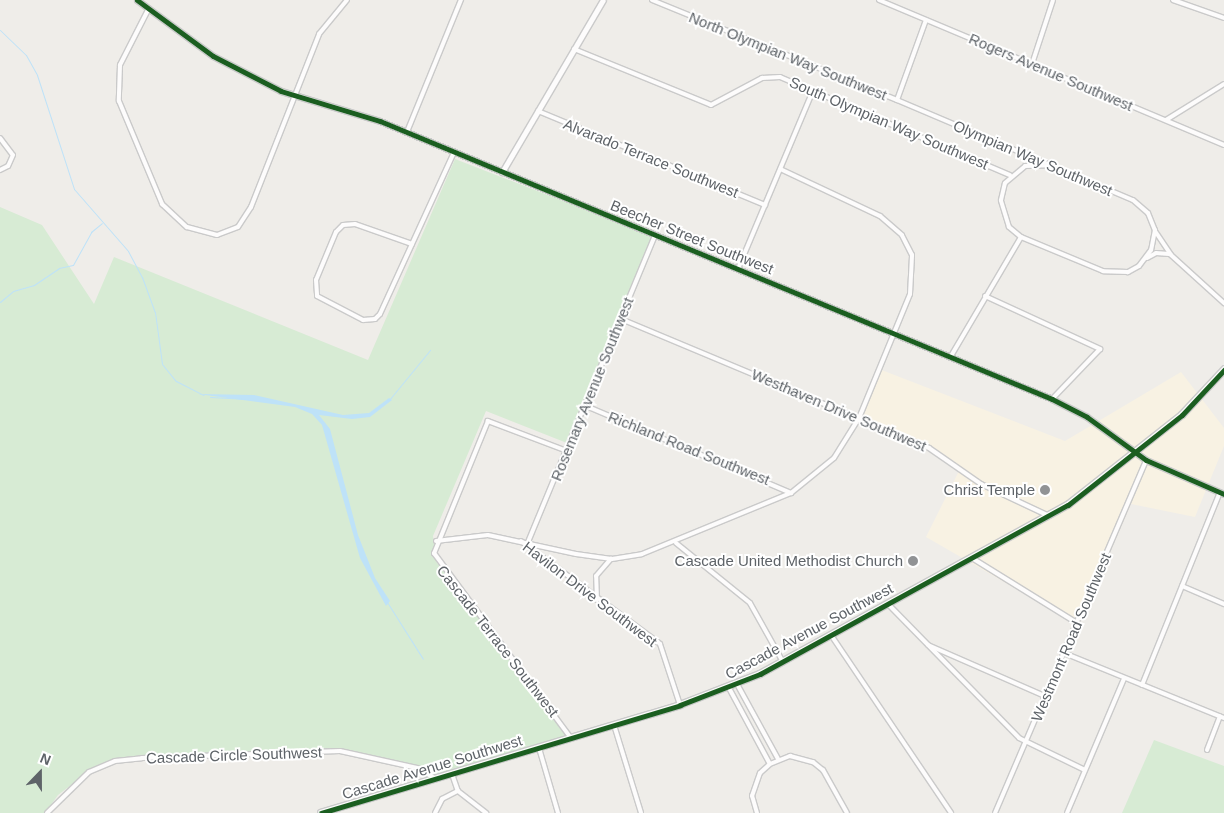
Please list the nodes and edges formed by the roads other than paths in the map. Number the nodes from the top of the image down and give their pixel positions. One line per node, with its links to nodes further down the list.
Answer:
1 (137, 0): 10 (street, Beecher Street Southwest)
2 (461, 0): 21 (street)
3 (603, 0): 13 (street)
4 (652, 0): 18 (street, North Olympian Way Southwest)
5 (879, 0): 12 (street, Rogers Avenue Southwest)
6 (1052, 0): 14 (street)
7 (1174, 0): 9 (street)
8 (344, 1): 17 (street)
9 (1191, 2): 11 (street)
10 (148, 10): 17 (street, Beecher Street Southwest); 17 (street)
11 (1224, 18)
12 (926, 20): 14 (street, Rogers Avenue Southwest); 18 (street)
13 (574, 50): 16 (street, South Olympian Way Southwest); 19 (street)
14 (1032, 64): 20 (street, Rogers Avenue Southwest)
15 (1224, 84): 20 (street)
16 (813, 90): 26 (street); 29 (street, South Olympian Way Southwest)
17 (295, 96): 21 (street, Beecher Street Southwest)
18 (897, 100): 25 (street, Olympian Way Southwest)
19 (538, 111): 28 (street); 30 (street, Alvarado Terrace Southwest)
20 (1166, 120): 23 (street, Rogers Avenue Southwest)
21 (407, 132): 24 (street, Beecher Street Southwest)
22 (0, 138): 27 (street)
23 (1224, 145)
24 (454, 152): 28 (street, Beecher Street Southwest); 34 (street)
25 (1048, 164): 29 (street); 31 (street, Olympian Way Southwest)
26 (780, 169): 30 (street); 41 (street)
27 (0, 170)
28 (502, 172): 32 (street, Beecher Street Southwest)
29 (1010, 175): 33 (street)
30 (765, 205): 37 (street)
31 (1155, 230): 35 (street, Olympian Way Southwest); 36 (street)
32 (655, 235): 37 (street, Beecher Street Southwest); 40 (street, Rosemary Avenue Southwest)
33 (1021, 237): 36 (street); 38 (street)
34 (412, 244): 34 (street)
35 (1171, 255): 36 (street); 39 (street, Olympian Way Southwest)
36 (1147, 258)
37 (738, 269): 41 (street, Beecher Street Southwest)
38 (985, 296): 42 (street); 44 (street)
39 (1224, 303)
40 (621, 319): 45 (street, Rosemary Avenue Southwest); 46 (street, Westhaven Drive Southwest)
41 (894, 333): 42 (street, Beecher Street Southwest); 46 (street)
42 (951, 356): 44 (street, Beecher Street Southwest)
43 (1224, 370): 48 (main road, Cascade Avenue Southwest)
44 (1052, 399): 48 (street, Beecher Street Southwest)
45 (586, 406): 47 (street, Rosemary Avenue Southwest); 50 (street, Richland Road Southwest)
46 (859, 418): 50 (street); 52 (street, Westhaven Drive Southwest)
47 (568, 451): 54 (street); 55 (street, Rosemary Avenue Southwest)
48 (1136, 453): 49 (street, Beecher Street Southwest); 52 (main road, Cascade Avenue Southwest)
49 (1146, 460): 51 (street, Beecher Street Southwest); 63 (street, Westmont Road Southwest)
50 (791, 493): 56 (street)
51 (1222, 493): 59 (street)
52 (1049, 516): 57 (main road, Cascade Avenue Southwest)
53 (519, 540): 54 (street); 55 (street); 60 (street, Havilon Drive Southwest)
54 (436, 541): 76 (street, Cascade Terrace Southwest)
55 (528, 542): 58 (street)
56 (676, 543): 58 (street); 67 (street)
57 (972, 558): 61 (main road, Cascade Avenue Southwest); 63 (street)
58 (612, 559): 60 (street)
59 (1182, 586): 62 (street); 70 (street)
60 (597, 600): 73 (street, Havilon Drive Southwest)
61 (888, 604): 64 (main road, Cascade Avenue Southwest); 65 (street)
62 (1224, 604)
63 (1077, 623): 66 (street, Westmont Road Southwest)
64 (831, 635): 67 (main road, Cascade Avenue Southwest); 95 (street)
65 (926, 644): 72 (street); 77 (street)
66 (1064, 653): 68 (street); 72 (street, Westmont Road Southwest)
67 (783, 662): 69 (main road, Cascade Avenue Southwest)
68 (1124, 679): 70 (street); 82 (street)
69 (737, 684): 71 (main road, Cascade Avenue Southwest); 80 (street)
70 (1142, 684): 74 (street)
71 (730, 688): 73 (main road, Cascade Avenue Southwest); 81 (street)
72 (1045, 696): 77 (street, Westmont Road Southwest)
73 (680, 705): 75 (main road, Cascade Avenue Southwest)
74 (1222, 717): 79 (street)
75 (614, 725): 76 (main road, Cascade Avenue Southwest); 92 (street)
76 (570, 738): 78 (main road, Cascade Avenue Southwest)
77 (1025, 743): 82 (street); 96 (street, Westmont Road Southwest)
78 (539, 748): 83 (main road, Cascade Avenue Southwest); 91 (street)
79 (1207, 750)
80 (778, 759): 81 (street); 94 (street)
81 (770, 764): 93 (street)
82 (1086, 770): 97 (street)
83 (452, 774): 84 (main road, Cascade Avenue Southwest); 85 (street)
84 (436, 779): 86 (main road, Cascade Avenue Southwest); 87 (street, Cascade Circle Southwest)
85 (458, 791): 89 (street); 90 (street)
86 (334, 811): 88 (main road, Cascade Avenue Southwest)
87 (48, 813)
88 (321, 813)
89 (435, 813)
90 (486, 813)
91 (558, 813)
92 (641, 813)
93 (757, 813)
94 (847, 813)
95 (951, 813)
96 (995, 813)
97 (1067, 813)

